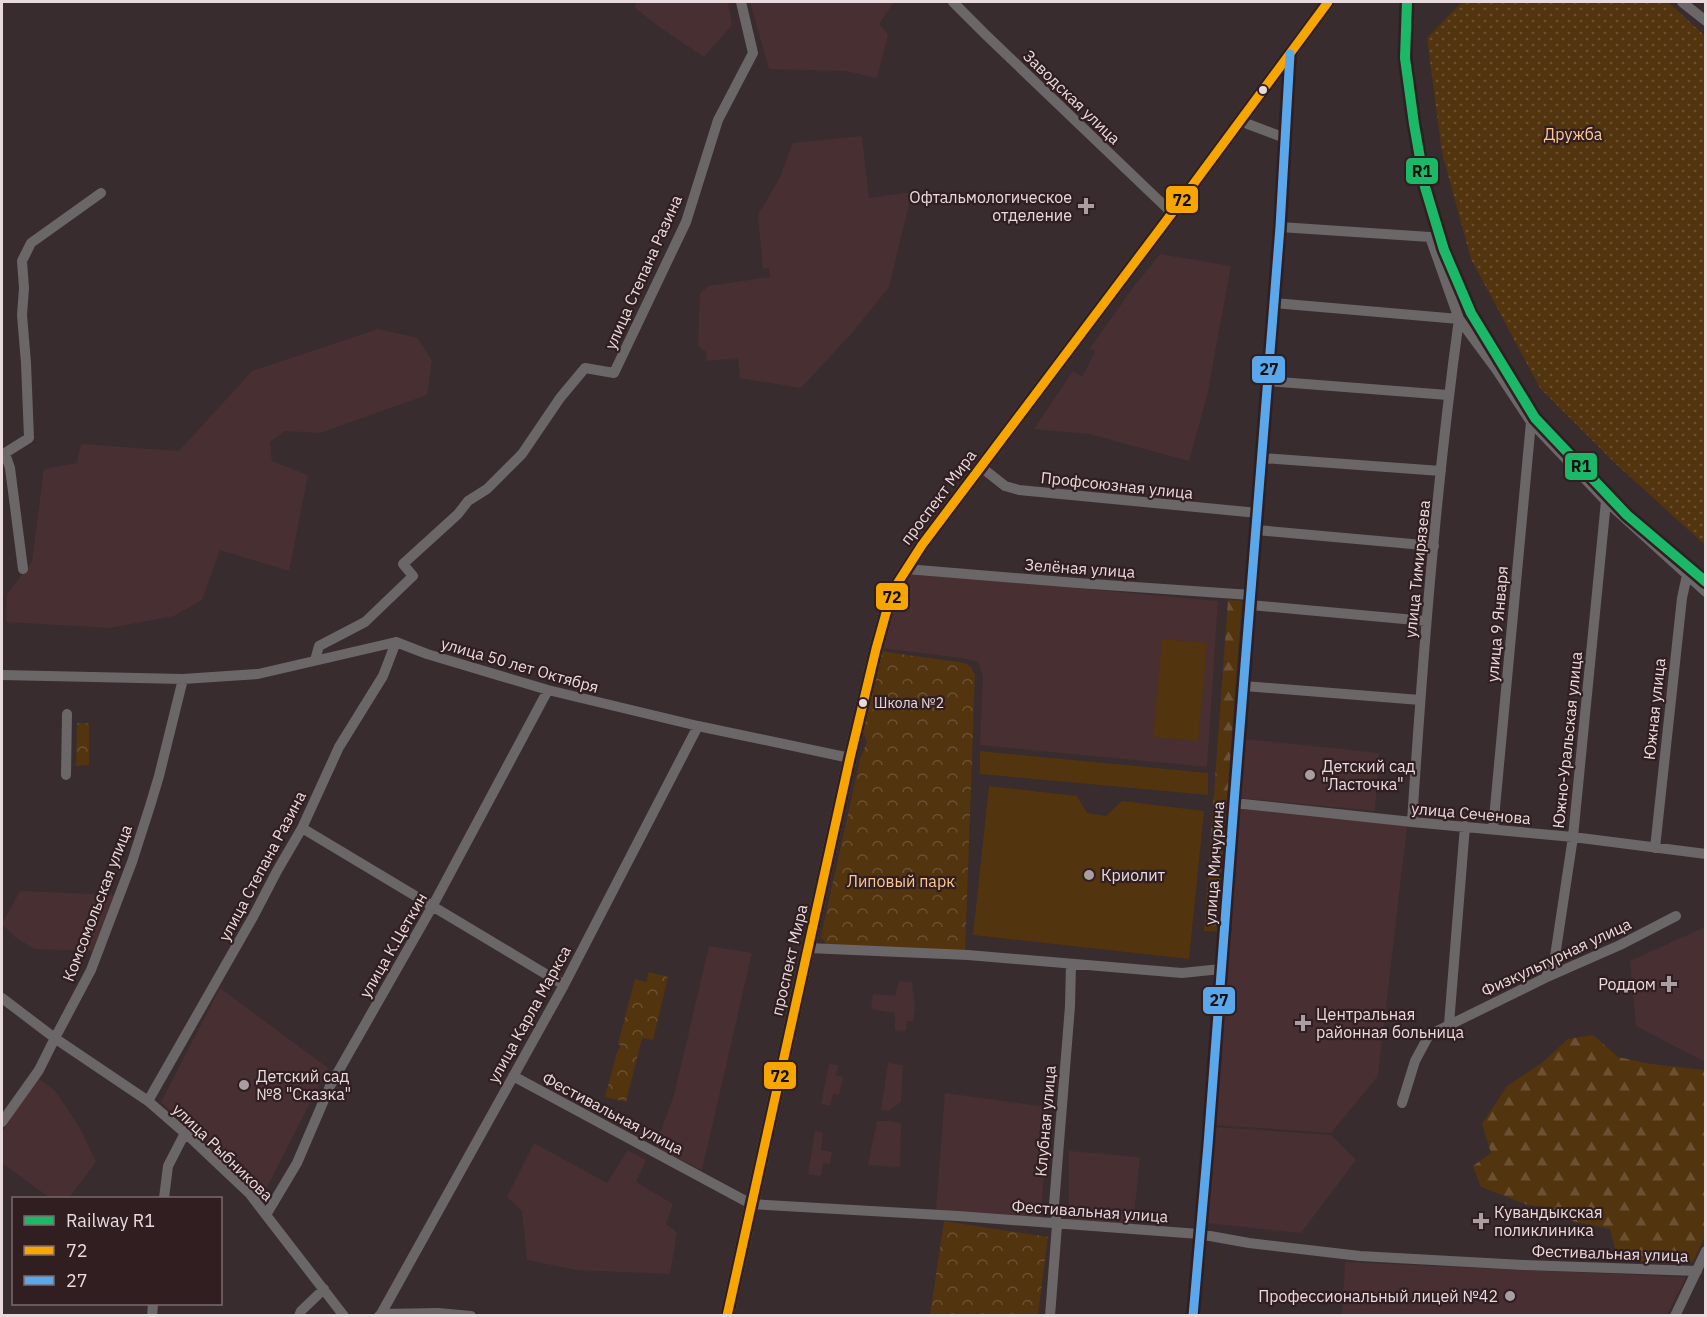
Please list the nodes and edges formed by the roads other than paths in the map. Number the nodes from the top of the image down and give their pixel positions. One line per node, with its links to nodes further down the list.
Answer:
1 (741, 2): 32 (street, улица Степана Разина)
2 (953, 2): 10 (street, Заводская улица)
3 (1328, 2): 6 (main road, проспект Мира)
4 (1682, 2): 5 (street)
5 (1706, 21)
6 (1290, 54): 7 (main road, проспект Мира); 8 (street, улица Мичурина)
7 (1240, 121): 8 (street); 10 (main road, проспект Мира)
8 (1285, 138): 11 (street, улица Мичурина)
9 (101, 192): 17 (street)
10 (1172, 213): 19 (main road, проспект Мира)
11 (1280, 227): 12 (street, улица Мичурина); 13 (street)
12 (1274, 303): 13 (street); 14 (street, улица Мичурина)
13 (1459, 319): 15 (street, улица Тимирязева); 16 (street)
14 (1268, 381): 15 (street); 18 (street, улица Мичурина)
15 (1448, 395): 20 (street, улица Тимирязева)
16 (1531, 422): 21 (street); 46 (street, улица 9 Января)
17 (2, 457): 26 (street)
18 (1262, 459): 20 (street); 22 (street, улица Мичурина)
19 (981, 467): 22 (street, Профсоюзная улица); 25 (main road, проспект Мира)
20 (1441, 471): 24 (street, улица Тимирязева)
21 (1606, 501): 27 (street); 47 (street, Южно-Уральская улица)
22 (1258, 513): 23 (street, улица Мичурина)
23 (1257, 530): 24 (street); 29 (street, улица Мичурина)
24 (1434, 546): 30 (street, улица Тимирязева)
25 (906, 568): 29 (street, Зелёная улица); 40 (main road, проспект Мира)
26 (23, 569)
27 (1687, 575): 28 (street); 48 (street, Южная улица)
28 (1706, 591)
29 (1251, 600): 30 (street, Зелёная улица); 35 (street, улица Мичурина)
30 (1426, 621): 37 (street, улица Тимирязева)
31 (396, 642): 32 (street); 36 (street, улица 50 лет Октября); 45 (street, улица Степана Разина)
32 (315, 660): 34 (street)
33 (2, 675): 34 (street)
34 (183, 679): 59 (street, Комсомольская улица)
35 (1244, 686): 37 (street); 42 (street, улица Мичурина)
36 (548, 690): 39 (street, улица 50 лет Октября); 50 (street, улица К.Цеткин)
37 (1420, 700): 43 (street, улица Тимирязева)
38 (67, 714): 41 (street)
39 (698, 726): 40 (street, улица 50 лет Октября); 56 (street, улица Карла Маркса)
40 (850, 758): 52 (main road, проспект Мира)
41 (66, 775)
42 (1234, 803): 43 (street, улица Сеченова); 54 (street, улица Мичурина)
43 (1412, 822): 44 (street, улица Сеченова)
44 (1465, 826): 46 (street, улица Сеченова); 58 (street)
45 (302, 828): 50 (street); 61 (street, улица Степана Разина)
46 (1493, 829): 47 (street, улица Сеченова)
47 (1573, 837): 48 (street, улица Сеченова); 55 (street, Южно-Уральская улица)
48 (1654, 848): 49 (street, улица Сеченова)
49 (1706, 854)
50 (432, 908): 56 (street); 67 (street, улица К.Цеткин)
51 (1676, 916): 55 (street, Физкультурная улица)
52 (808, 948): 53 (street); 66 (main road, проспект Мира)
53 (1071, 964): 54 (street); 68 (street, Клубная улица)
54 (1221, 969): 69 (street, улица Мичурина)
55 (1545, 978): 58 (street, Физкультурная улица)
56 (564, 985): 60 (street, улица Карла Маркса)
57 (2, 998): 59 (street, улица Рыбникова)
58 (1449, 1024): 62 (street, Физкультурная улица)
59 (54, 1038): 61 (street, улица Рыбникова); 63 (street, Комсомольская улица)
60 (513, 1076): 66 (street, Фестивальная улица); 73 (street, улица Карла Маркса)
61 (148, 1101): 64 (street, улица Рыбникова)
62 (1402, 1103)
63 (2, 1122)
64 (185, 1133): 65 (street); 67 (street, улица Рыбникова)
65 (164, 1197)
66 (752, 1204): 68 (street, Фестивальная улица); 77 (main road, проспект Мира)
67 (266, 1215): 72 (street, улица Рыбникова)
68 (1057, 1224): 69 (street, Фестивальная улица); 78 (street, Клубная улица)
69 (1199, 1234): 71 (street, Фестивальная улица); 79 (street, улица Мичурина)
70 (1706, 1251): 71 (street)
71 (1696, 1271): 80 (street)
72 (324, 1289): 74 (street); 75 (street, улица Рыбникова)
73 (380, 1315): 76 (street)
74 (299, 1316)
75 (344, 1316)
76 (471, 1316)
77 (727, 1316)
78 (1050, 1316)
79 (1193, 1316)
80 (1675, 1316)

